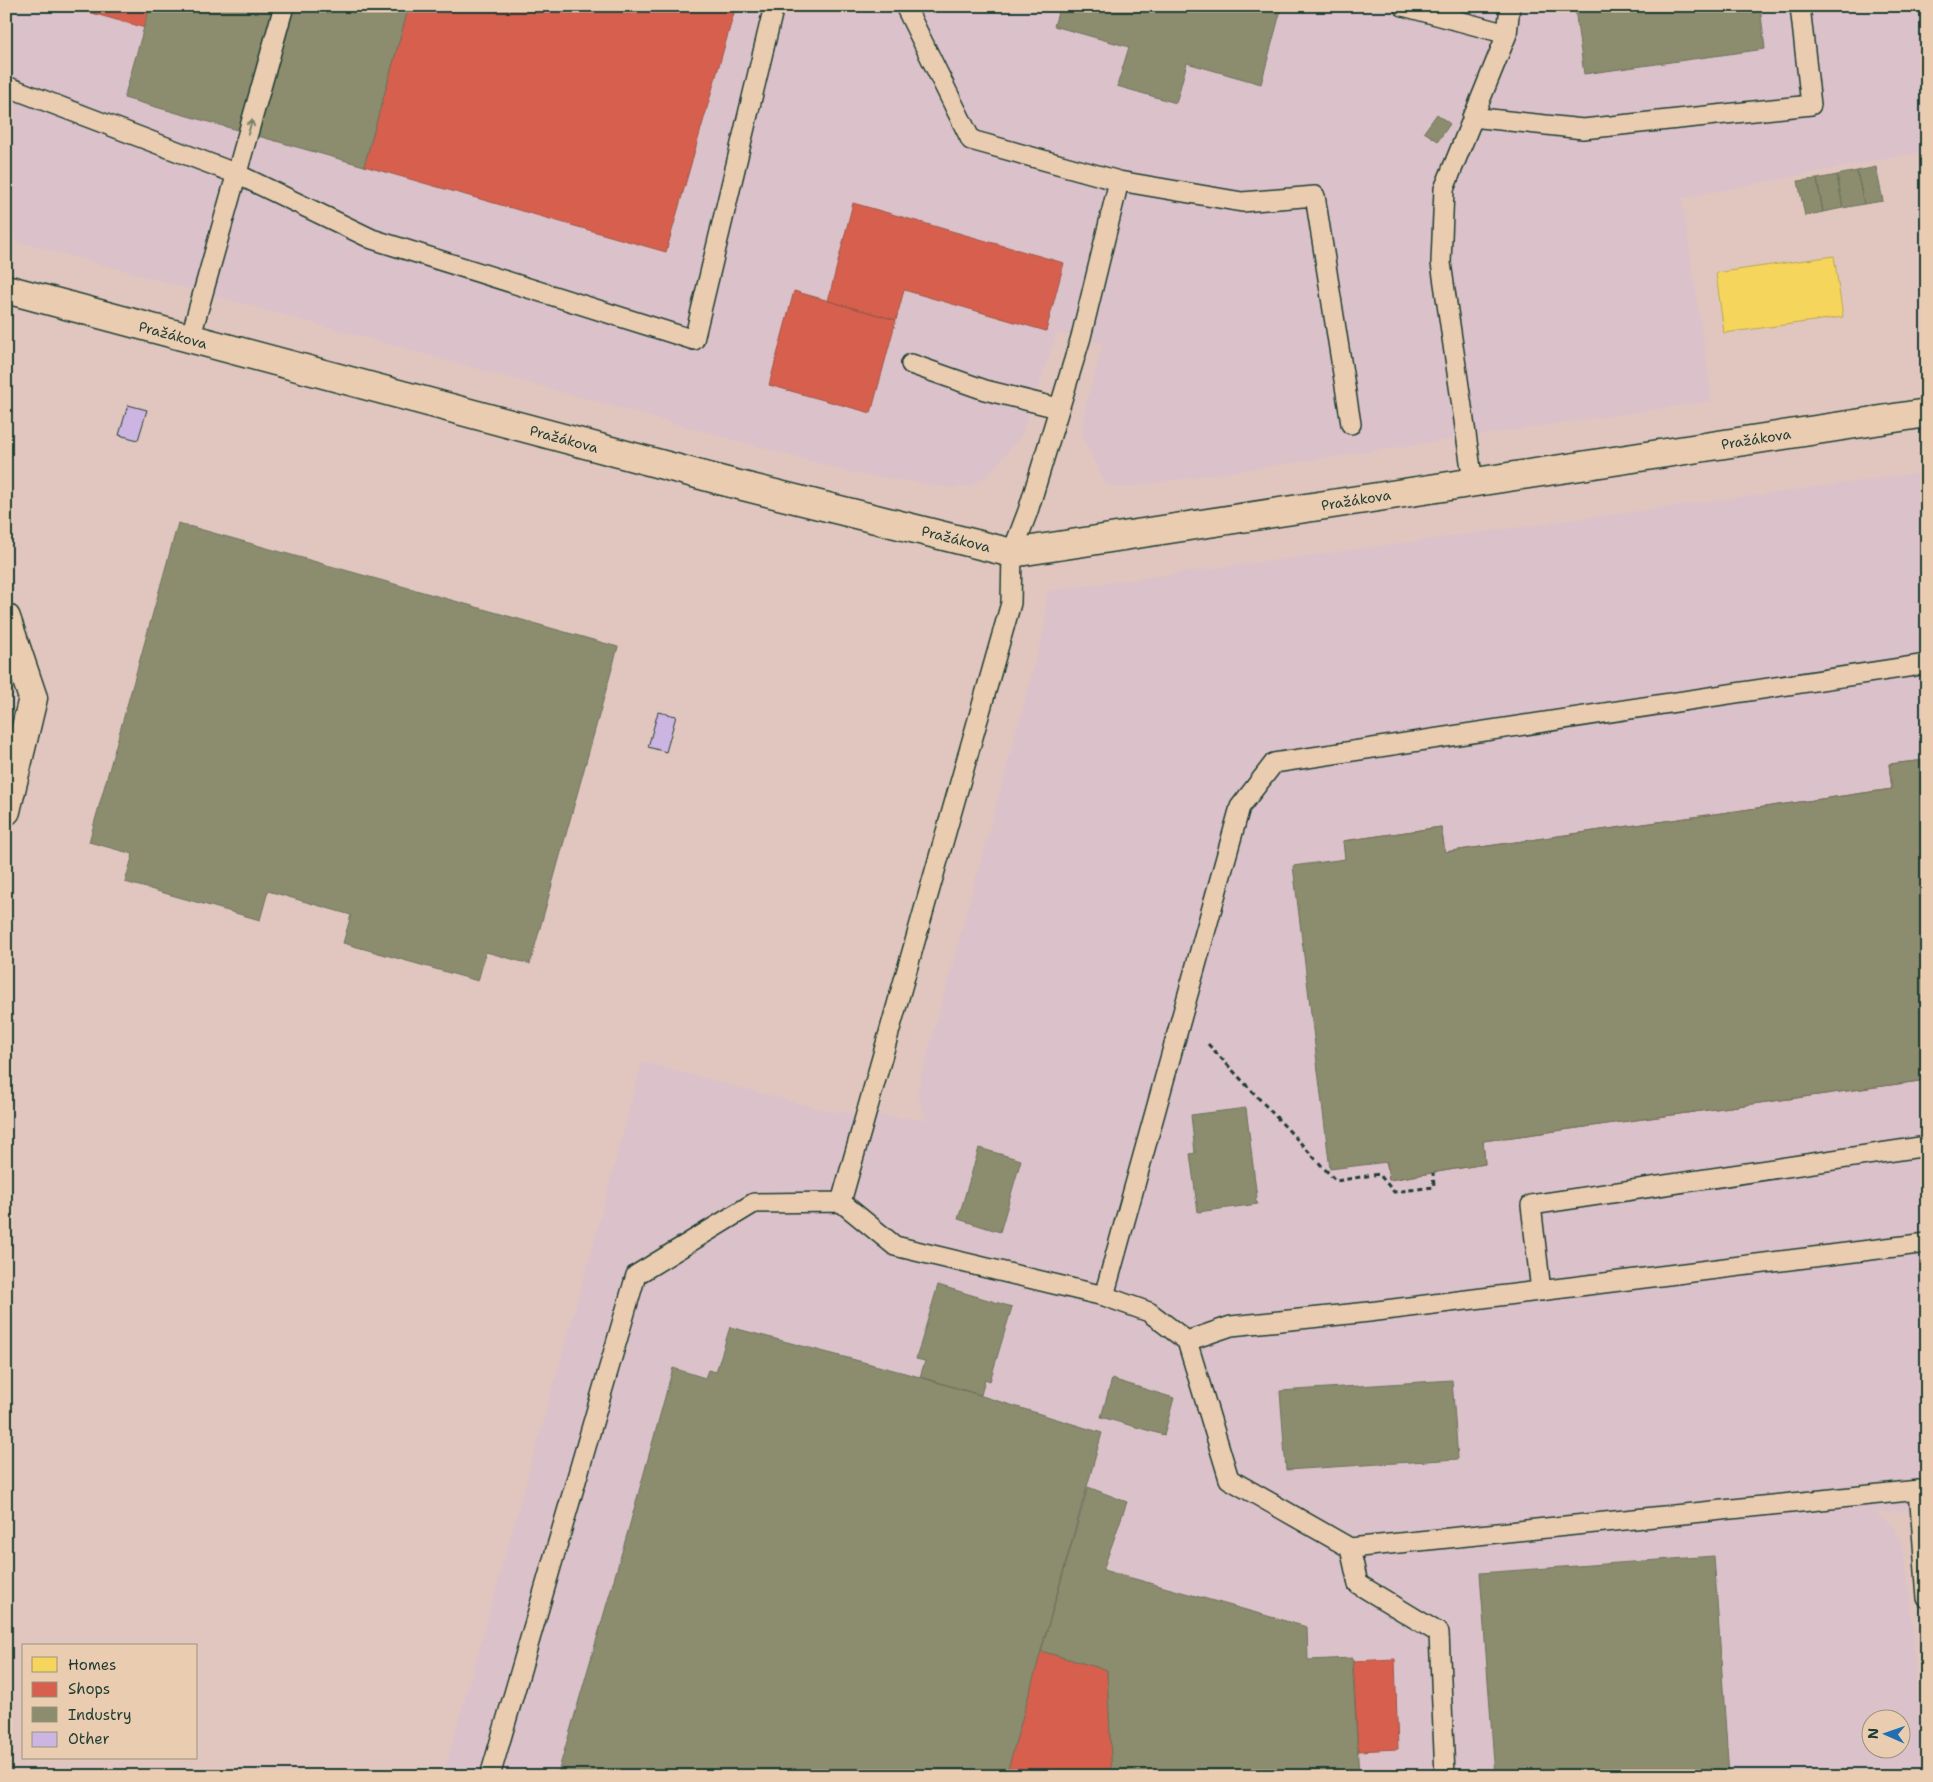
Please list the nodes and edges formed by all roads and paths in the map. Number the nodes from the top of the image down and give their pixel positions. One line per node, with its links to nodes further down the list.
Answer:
1 (284, 6): 10 (lane, one-way to 1)
2 (774, 6): 10 (lane)
3 (905, 6): 11 (lane)
4 (1403, 6): 7 (lane)
5 (1510, 6): 7 (lane)
6 (1800, 6): 9 (lane)
7 (1507, 34): 9 (lane)
8 (6, 86): 10 (lane)
9 (1472, 118): 18 (lane)
10 (237, 174): 13 (lane)
11 (1119, 181): 15 (lane); 17 (lane)
12 (6, 289): 13 (street, Pražákova)
13 (190, 339): 19 (street, Pražákova)
14 (911, 364): 15 (lane)
15 (1058, 408): 19 (lane)
16 (1927, 413): 18 (street, Pražákova)
17 (1351, 424)
18 (1473, 482): 19 (street, Pražákova)
19 (1012, 553): 26 (lane)
20 (6, 618): 22 (street)
21 (1927, 664): 23 (lane)
22 (6, 811)
23 (1176, 1034): 25 (path); 29 (lane)
24 (1927, 1146): 28 (lane)
25 (1433, 1173)
26 (841, 1202): 29 (lane); 34 (lane)
27 (1927, 1243): 28 (lane)
28 (1541, 1291): 30 (lane)
29 (1104, 1296): 30 (lane)
30 (1187, 1342): 32 (lane)
31 (1923, 1488): 32 (lane); 33 (lane)
32 (1350, 1548): 35 (lane)
33 (1927, 1598)
34 (490, 1776)
35 (1445, 1776)

